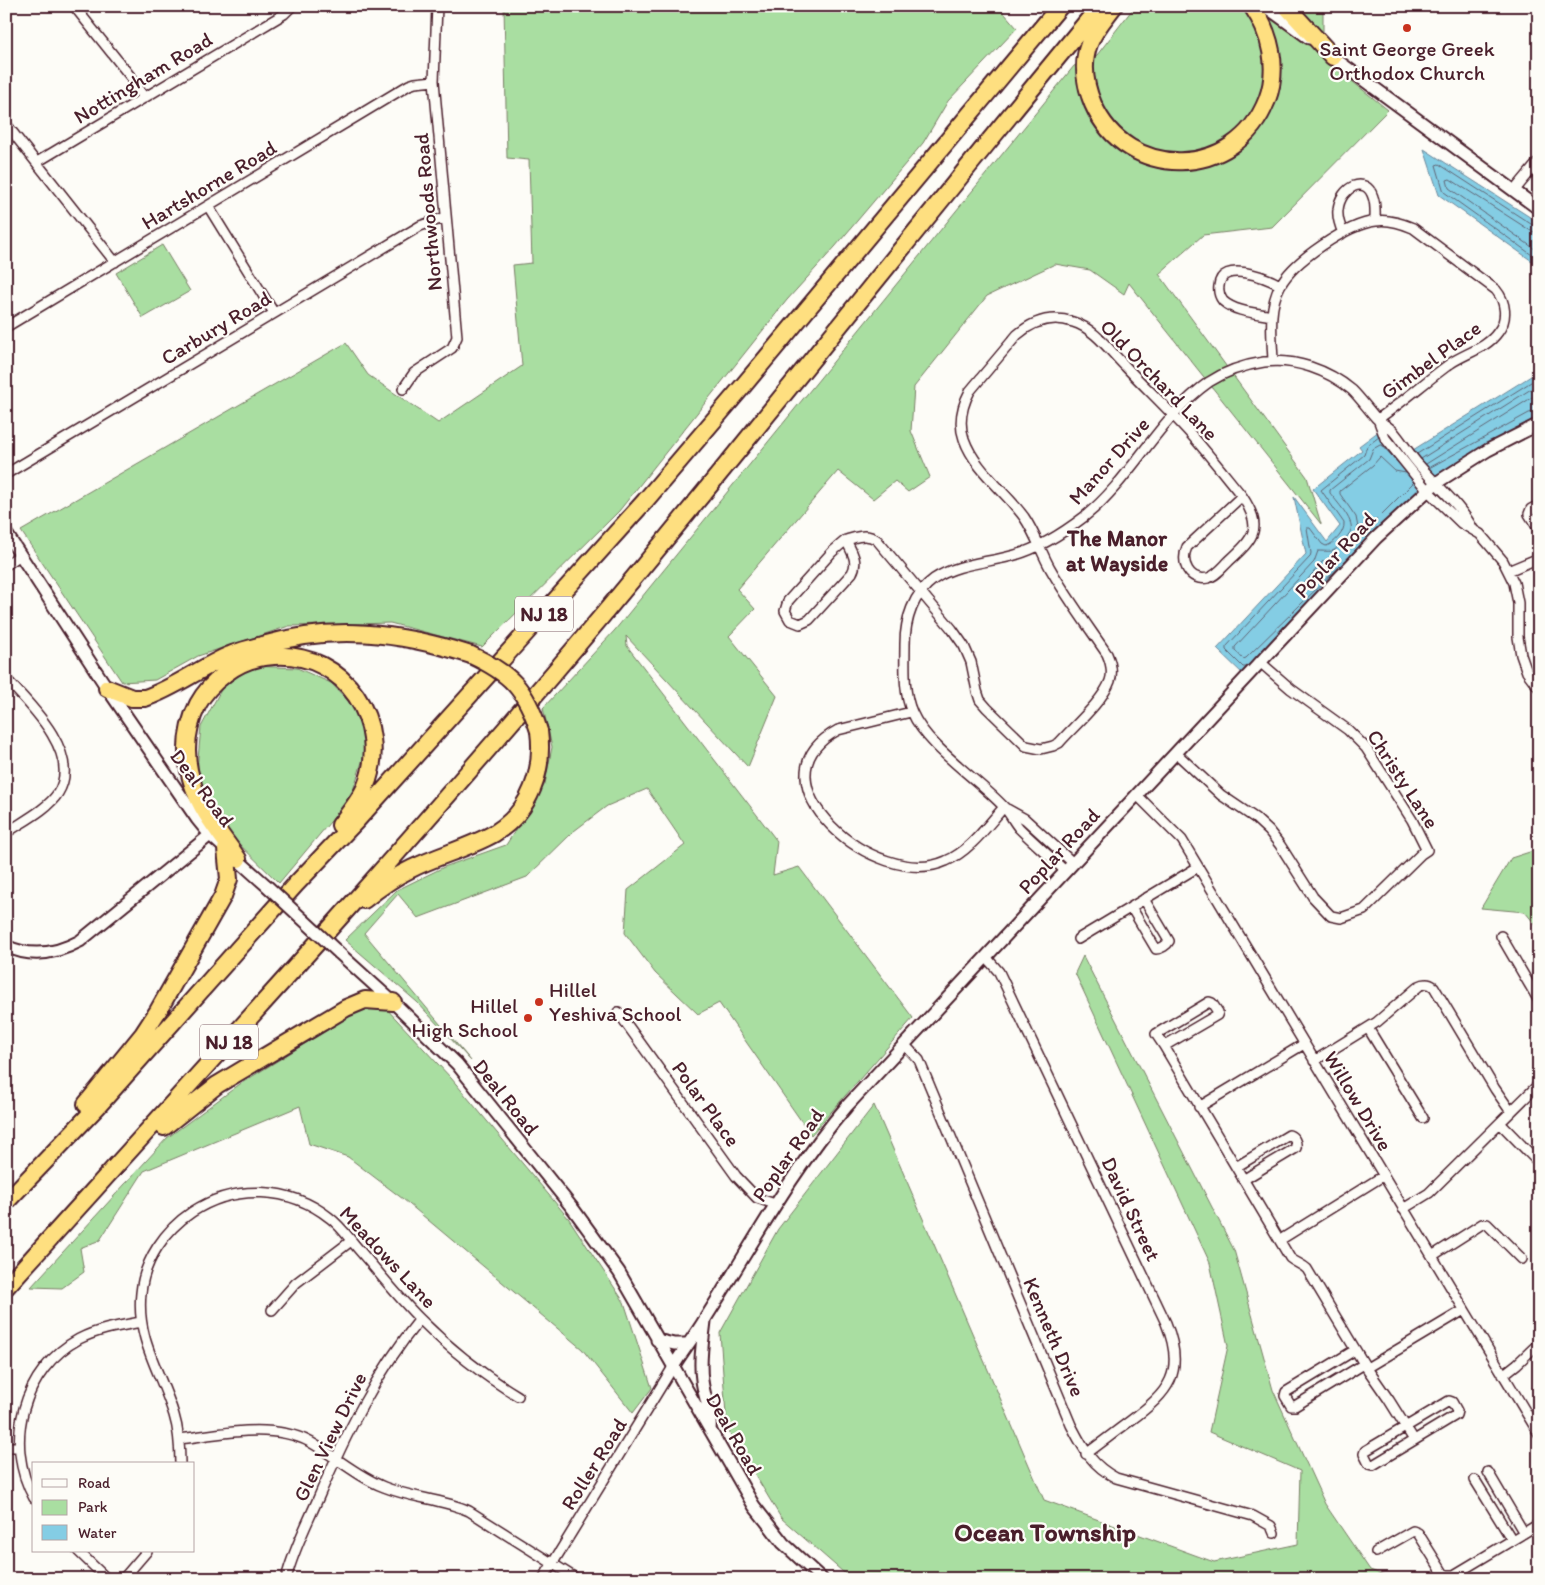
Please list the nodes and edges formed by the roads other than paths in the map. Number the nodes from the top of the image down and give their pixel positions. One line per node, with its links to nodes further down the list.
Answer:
1 (74, 6): 12 (street)
2 (292, 6): 12 (street, Nottingham Road)
3 (437, 6): 11 (street, Northwoods Road)
4 (1060, 6): 58 (highway, NJ 18)
5 (1100, 6): 61 (highway, NJ 18)
6 (1114, 6): 7 (highway)
7 (1252, 6)
8 (1265, 6): 10 (street)
9 (1286, 6): 10 (highway)
10 (1333, 57): 16 (street)
11 (434, 81): 17 (street, Hartshorne Road); 19 (street, Northwoods Road)
12 (144, 98): 15 (street, Nottingham Road)
13 (6, 124): 15 (street)
14 (1539, 161): 16 (street)
15 (37, 162): 22 (street)
16 (1514, 191): 18 (street)
17 (208, 206): 22 (street, Hartshorne Road); 24 (street)
18 (1539, 209)
19 (446, 216): 24 (street, Carbury Road); 28 (street, Northwoods Road)
20 (1375, 221): 21 (street, Gimbel Place); 21 (street); 30 (street, Gimbel Place)
21 (1343, 233): 23 (street, Gimbel Place)
22 (115, 262): 26 (street, Hartshorne Road)
23 (1280, 286): 25 (street, Gimbel Place); 25 (street)
24 (274, 313): 32 (street, Carbury Road)
25 (1272, 316): 27 (street, Gimbel Place)
26 (6, 327)
27 (1273, 361): 29 (street, Manor Drive); 30 (street, Manor Drive)
28 (403, 389)
29 (1173, 416): 34 (street, Old Orchard Lane); 39 (street, Manor Drive); 39 (street, Old Orchard Lane)
30 (1378, 419): 33 (street, Manor Drive)
31 (1539, 424): 33 (street, Poplar Road)
32 (6, 474)
33 (1431, 487): 43 (street, Manor Drive); 45 (street, Poplar Road)
34 (1242, 496): 34 (street, Old Orchard Lane)
35 (1539, 505): 36 (street)
36 (1539, 530)
37 (6, 533): 40 (street, Deal Road)
38 (846, 540): 38 (street); 44 (street, Old Orchard Lane)
39 (1039, 545): 44 (street, Manor Drive); 44 (street, Old Orchard Lane)
40 (20, 555): 42 (street); 47 (street, Deal Road)
41 (1539, 558): 43 (street)
42 (6, 565)
43 (1508, 572): 48 (street, Manor Drive)
44 (922, 592): 49 (street, Manor Drive)
45 (1260, 662): 50 (street, Poplar Road); 50 (street, Christy Lane)
46 (6, 679): 53 (street)
47 (108, 688): 54 (street, Deal Road); 61 (highway, bridge)
48 (1539, 688)
49 (911, 712): 52 (street, Manor Drive); 52 (street)
50 (1176, 753): 51 (street, Poplar Road)
51 (1137, 795): 56 (street, Poplar Road); 57 (street, Willow Drive)
52 (1004, 807): 56 (street, Manor Drive)
53 (6, 833)
54 (210, 835): 55 (street, Deal Road); 64 (street)
55 (232, 854): 58 (highway); 67 (street, Deal Road, bridge); 84 (highway)
56 (1069, 867): 65 (street, Poplar Road)
57 (1198, 867): 59 (street); 71 (street, Willow Drive)
58 (296, 884): 84 (highway, NJ 18)
59 (1144, 899): 60 (street); 60 (street)
60 (1131, 907): 63 (street)
61 (338, 920): 79 (highway, NJ 18)
62 (1501, 936): 66 (street)
63 (1078, 939)
64 (6, 946)
65 (986, 957): 70 (street, Poplar Road); 112 (street, David Street)
66 (1539, 1001)
67 (393, 1002): 79 (highway); 97 (street, Deal Road)
68 (618, 1012): 85 (street, Polar Place)
69 (1368, 1028): 73 (street); 76 (street); 77 (street)
70 (904, 1044): 85 (street, Poplar Road); 112 (street, Kenneth Drive)
71 (1304, 1044): 73 (street, Willow Drive); 75 (street)
72 (1164, 1046): 72 (street); 75 (street)
73 (1314, 1061): 82 (street, Willow Drive)
74 (1539, 1084): 76 (street)
75 (1199, 1107): 81 (street)
76 (1511, 1112): 78 (street)
77 (1424, 1118)
78 (1500, 1124): 80 (street); 86 (street)
79 (120, 1163): 91 (highway, NJ 18)
80 (1539, 1163)
81 (1236, 1167): 83 (street); 83 (street)
82 (1384, 1176): 86 (street, Willow Drive); 87 (street)
83 (1244, 1180): 87 (street)
84 (6, 1202)
85 (775, 1204): 95 (street, Poplar Road)
86 (1403, 1209): 89 (street, Willow Drive)
87 (1280, 1240): 100 (street)
88 (351, 1241): 92 (street); 94 (street, Meadows Lane); 96 (street, Meadows Lane)
89 (1432, 1256): 90 (street); 93 (street, Willow Drive)
90 (1522, 1259)
91 (6, 1287)
92 (272, 1310)
93 (1464, 1310): 101 (street); 103 (street, Willow Drive)
94 (420, 1319): 104 (street, Meadows Lane); 113 (street, Glen View Drive)
95 (705, 1319): 99 (street, Poplar Road); 107 (street)
96 (141, 1322): 108 (street, Meadows Lane); 110 (street)
97 (657, 1340): 99 (street); 102 (street, Deal Road)
98 (1539, 1343): 103 (street)
99 (687, 1344): 102 (street, Poplar Road)
100 (1356, 1350): 101 (street); 101 (street)
101 (1365, 1366): 105 (street)
102 (673, 1367): 107 (street, Deal Road); 125 (street, Roller Road)
103 (1503, 1375): 106 (street, Willow Drive)
104 (518, 1396)
105 (1406, 1427): 109 (street); 109 (street); 109 (street)
106 (1538, 1429)
107 (710, 1430): 131 (street, Deal Road)
108 (179, 1439): 113 (street); 114 (street, Meadows Lane)
109 (1414, 1440)
110 (19, 1446): 111 (street); 117 (street)
111 (6, 1447)
112 (1086, 1454): 119 (street, Kenneth Drive)
113 (335, 1458): 125 (street); 128 (street, Glen View Drive)
114 (180, 1462)
115 (1488, 1472): 120 (street)
116 (1475, 1480): 121 (street)
117 (32, 1494)
118 (1539, 1524): 120 (street)
119 (1274, 1533)
120 (1524, 1533): 121 (street)
121 (1512, 1540): 124 (street)
122 (79, 1552): 126 (street)
123 (146, 1552): 127 (street)
124 (1376, 1552)
125 (553, 1563): 129 (street, Roller Road); 130 (street)
126 (107, 1579)
127 (122, 1579)
128 (286, 1579)
129 (543, 1579)
130 (576, 1579)
131 (822, 1579)

